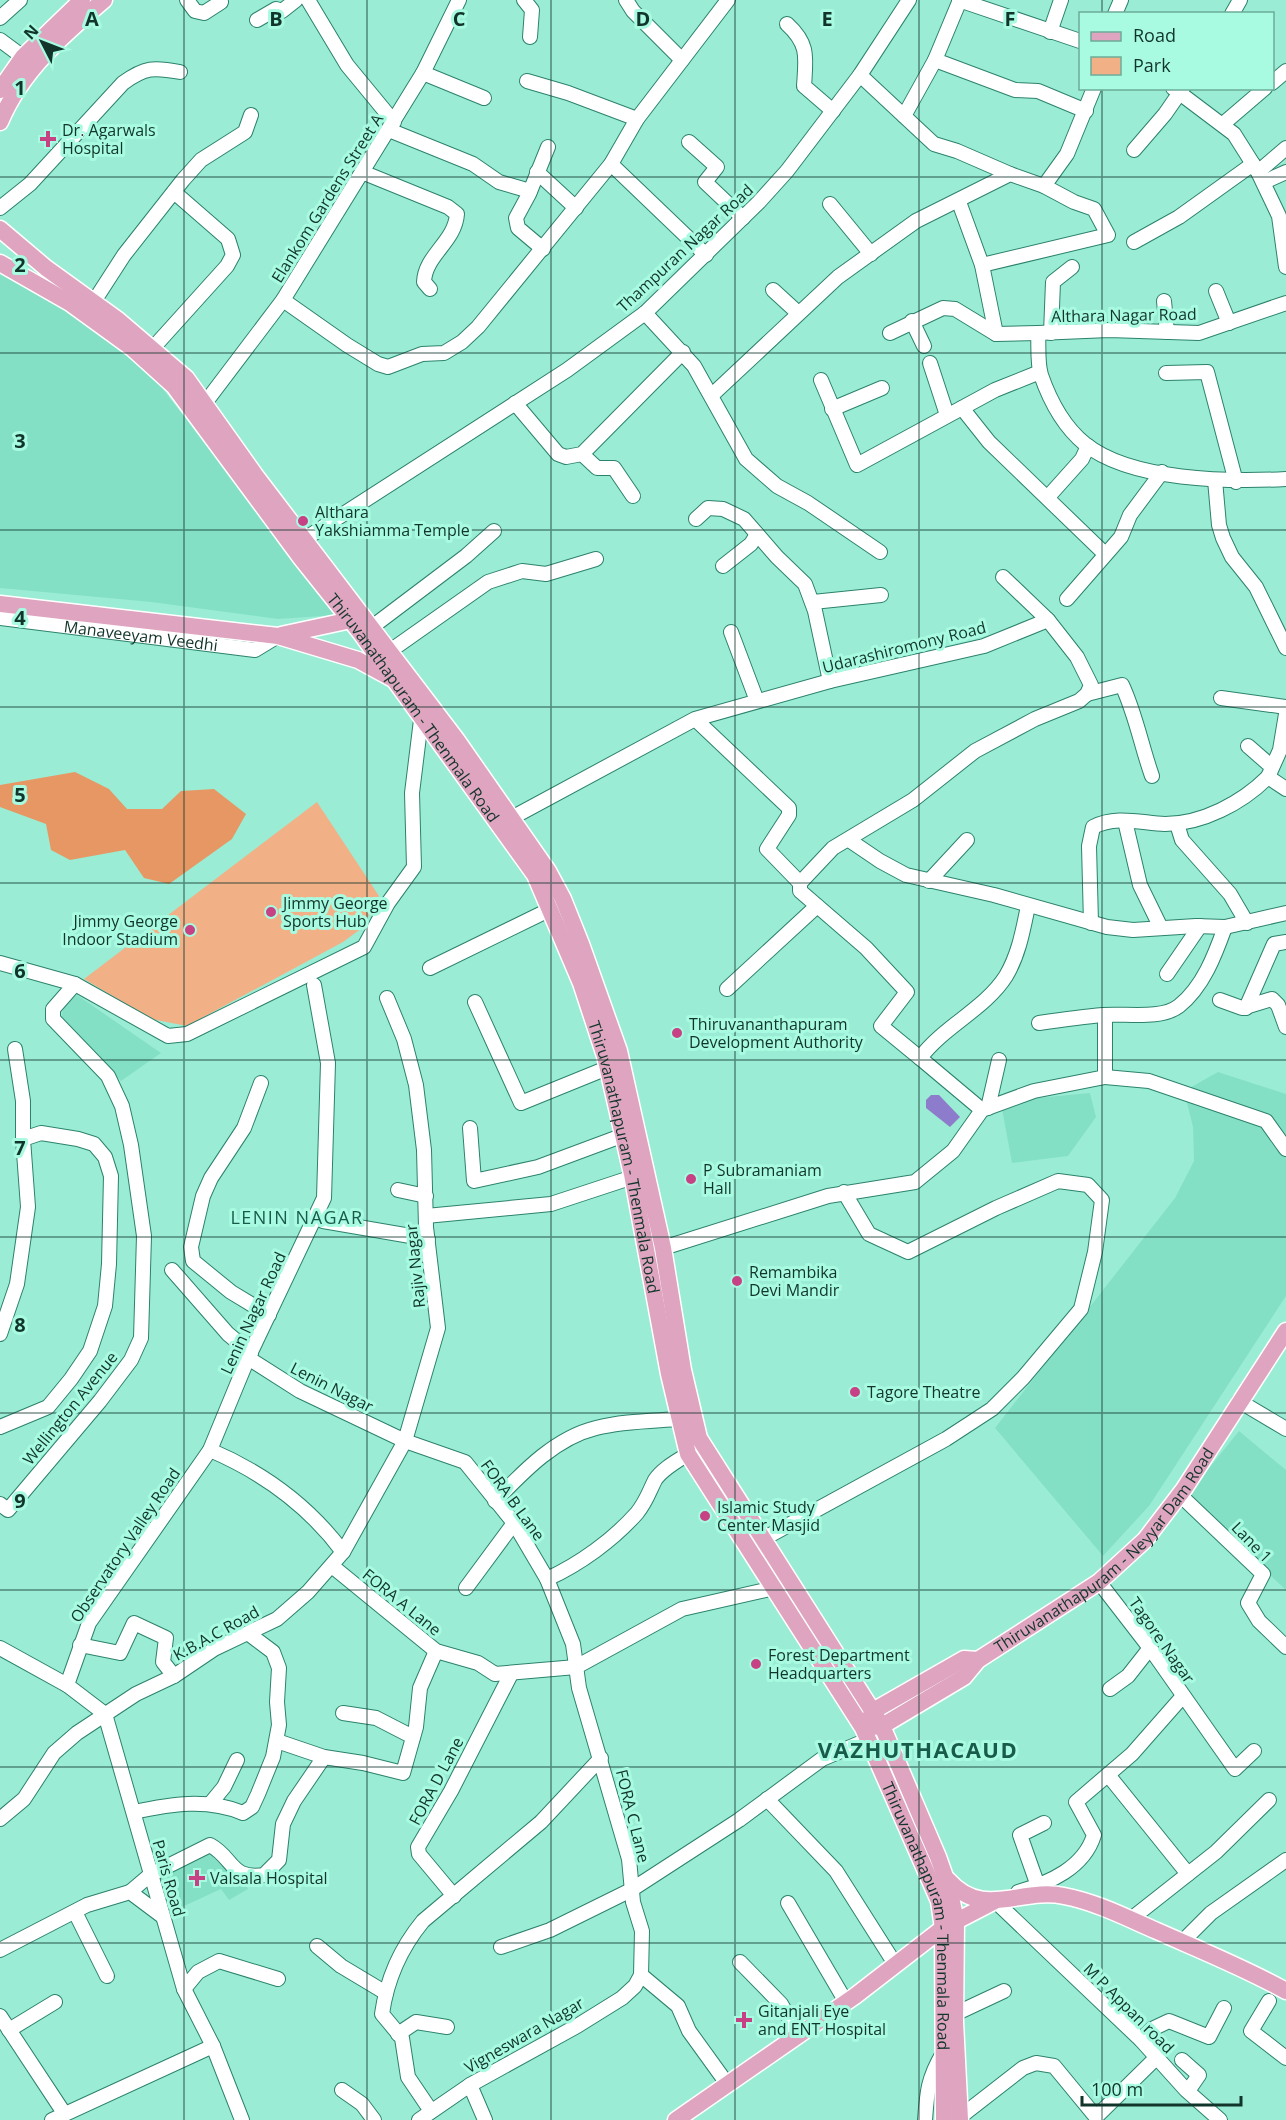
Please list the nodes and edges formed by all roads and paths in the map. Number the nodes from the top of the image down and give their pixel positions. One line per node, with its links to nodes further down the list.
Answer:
1 (20, 0): 17 (street)
2 (82, 0): 24 (main road)
3 (104, 0): 43 (main road)
4 (187, 0): 14 (street)
5 (308, 0): 45 (street)
6 (459, 0): 29 (street, Elankom Gardens Street A)
7 (524, 0): 21 (street)
8 (626, 0): 25 (street)
9 (728, 0): 25 (street)
10 (909, 0): 30 (street, Thampuran Nagar Road)
11 (959, 0): 16 (street); 26 (street)
12 (1001, 0): 16 (street)
13 (1061, 0): 20 (street)
14 (221, 2)
15 (287, 3): 18 (street)
16 (998, 15): 20 (street)
17 (0, 18)
18 (258, 20)
19 (786, 24): 38 (street)
20 (1050, 32): 23 (street)
21 (530, 37)
22 (0, 40): 24 (street)
23 (1079, 41)
24 (23, 57): 33 (main road)
25 (682, 60): 42 (street)
26 (935, 60): 39 (street); 41 (street)
27 (1286, 71): 32 (street)
28 (180, 72): 61 (street)
29 (423, 73): 37 (street); 45 (street, Elankom Gardens Street A)
30 (860, 75): 38 (street, Thampuran Nagar Road); 41 (street)
31 (527, 81): 42 (street)
32 (1274, 81)
33 (0, 90)
34 (1093, 90): 39 (street)
35 (1179, 90): 44 (street); 49 (street)
36 (1263, 90): 44 (street)
37 (484, 98)
38 (833, 111): 63 (street, Thampuran Nagar Road)
39 (1086, 111): 56 (street)
40 (251, 115): 58 (street)
41 (904, 116): 55 (street)
42 (637, 119): 50 (street)
43 (0, 122)
44 (1223, 124): 54 (street)
45 (392, 126): 51 (street, Elankom Gardens Street A); 57 (street)
46 (689, 142): 63 (street)
47 (549, 147): 52 (street)
48 (1286, 148): 54 (street)
49 (1134, 150)
50 (611, 164): 62 (street); 68 (street)
51 (362, 172): 73 (street); 76 (street, Elankom Gardens Street A)
52 (537, 172): 57 (street); 62 (street)
53 (1286, 172): 54 (street)
54 (1258, 173): 65 (street); 72 (street)
55 (1010, 174): 56 (street); 59 (street)
56 (1044, 186): 70 (street)
57 (530, 191): 66 (street)
58 (174, 192): 78 (street); 89 (street)
59 (959, 202): 67 (street); 70 (street)
60 (830, 204): 67 (street)
61 (0, 208)
62 (576, 208): 66 (street)
63 (743, 218): 68 (street, Thampuran Nagar Road)
64 (0, 229): 78 (main road)
65 (1134, 242)
66 (543, 249): 76 (street)
67 (871, 254): 80 (street)
68 (706, 255): 81 (street, Thampuran Nagar Road)
69 (0, 263): 99 (main road)
70 (982, 265): 87 (street)
71 (1072, 267): 86 (street)
72 (1286, 267)
73 (430, 289)
74 (773, 290): 80 (street)
75 (1216, 291): 83 (street)
76 (283, 300): 99 (street, Elankom Gardens Street A)
77 (1164, 301): 84 (street)
78 (93, 303): 89 (main road)
79 (1286, 303): 83 (street, Althara Nagar Road)
80 (797, 312): 96 (street)
81 (645, 313): 90 (street); 97 (street, Thampuran Nagar Road)
82 (912, 321): 85 (street); 87 (street); 88 (street)
83 (1229, 322): 84 (street, Althara Nagar Road)
84 (1167, 332): 86 (street, Althara Nagar Road)
85 (890, 333)
86 (1045, 333): 87 (street); 92 (street, Althara Nagar Road)
87 (996, 334)
88 (924, 346)
89 (153, 348): 99 (main road)
90 (683, 352): 96 (street); 103 (street)
91 (930, 363): 101 (street)
92 (1040, 372): 98 (street); 102 (street, Althara Nagar Road)
93 (1166, 373): 107 (street)
94 (821, 380): 100 (street)
95 (882, 388): 100 (street)
96 (712, 396): 114 (street)
97 (515, 403): 103 (street); 113 (street, Thampuran Nagar Road)
98 (962, 408): 101 (street); 109 (street)
99 (200, 410): 113 (main road, Thiruvanathapuram - Thenmala Road)
100 (832, 410): 101 (street)
101 (947, 415)
102 (1088, 446): 104 (street, Althara Nagar Road); 109 (street)
103 (582, 454): 108 (street)
104 (1162, 472): 106 (street, Althara Nagar Road); 115 (street)
105 (1286, 479): 107 (street, Althara Nagar Road)
106 (1215, 480): 107 (street, Althara Nagar Road); 128 (street)
107 (1236, 482)
108 (633, 496)
109 (1048, 497): 115 (street)
110 (696, 519): 112 (street)
111 (494, 531): 124 (street)
112 (757, 534): 117 (street); 121 (street)
113 (299, 543): 124 (main road, Thiruvanathapuram - Thenmala Road)
114 (880, 552)
115 (1106, 554): 120 (street)
116 (596, 560): 129 (street)
117 (723, 566)
118 (1003, 577): 125 (street)
119 (881, 595): 121 (street)
120 (1067, 599)
121 (813, 602): 131 (street)
122 (0, 604): 127 (main road, Manaveeyam Veedhi)
123 (0, 618): 127 (street, Manaveeyam Veedhi)
124 (362, 620): 127 (main road); 129 (main road); 130 (main road, Thiruvanathapuram - Thenmala Road)
125 (1048, 621): 131 (street, Udarashiromony Road); 132 (street)
126 (731, 632): 134 (street)
127 (278, 636): 130 (main road, Manaveeyam Veedhi)
128 (1286, 648)
129 (390, 651): 144 (main road)
130 (395, 681): 138 (main road, Thiruvanathapuram - Thenmala Road)
131 (830, 681): 134 (street, Udarashiromony Road)
132 (1087, 694): 142 (street); 147 (street)
133 (1221, 698): 135 (street)
134 (757, 701): 137 (street, Udarashiromony Road)
135 (1286, 707)
136 (1286, 714): 139 (street)
137 (695, 719): 144 (street, Udarashiromony Road); 150 (street)
138 (421, 720): 144 (main road, Thiruvanathapuram - Thenmala Road); 164 (street)
139 (1285, 734): 141 (street)
140 (1248, 746): 141 (street)
141 (1270, 772): 143 (street); 146 (street)
142 (1152, 776)
143 (1286, 789)
144 (506, 821): 151 (main road)
145 (1125, 821): 146 (street); 155 (street); 159 (street)
146 (1177, 824): 156 (street)
147 (849, 840): 149 (street); 150 (street)
148 (967, 840): 149 (street)
149 (929, 881): 153 (street)
150 (800, 884): 152 (street)
151 (557, 906): 162 (street); 177 (main road)
152 (817, 906): 166 (street); 175 (street)
153 (1028, 906): 155 (street); 175 (street)
154 (1286, 913): 156 (street)
155 (1091, 923): 159 (street)
156 (1246, 923): 158 (street)
157 (1200, 926): 158 (street); 159 (street); 163 (street)
158 (1225, 927): 171 (street)
159 (1161, 928)
160 (1286, 942): 170 (street)
161 (0, 963): 164 (street)
162 (430, 968)
163 (1167, 974)
164 (75, 984): 207 (street, Wellington Avenue)
165 (314, 985): 190 (street, Lenin Nagar Road)
166 (727, 989)
167 (387, 998): 188 (street, Rajiv Nagar)
168 (1220, 1000): 170 (street)
169 (475, 1002): 177 (street)
170 (1246, 1008): 173 (street)
171 (1105, 1015): 172 (street); 178 (street)
172 (1039, 1023)
173 (1286, 1027)
174 (15, 1049): 183 (street)
175 (920, 1058): 180 (street)
176 (999, 1060): 180 (street)
177 (615, 1065): 182 (main road, Thiruvanathapuram - Thenmala Road); 192 (main road)
178 (1105, 1077): 180 (street); 184 (street)
179 (261, 1083): 194 (street)
180 (985, 1108): 187 (street)
181 (470, 1128): 182 (street)
182 (624, 1135): 185 (main road, Thiruvanathapuram - Thenmala Road)
183 (23, 1139): 196 (street); 200 (street)
184 (1286, 1149)
185 (633, 1177): 189 (street); 199 (main road, Thiruvanathapuram - Thenmala Road)
186 (398, 1190): 188 (street)
187 (844, 1192): 192 (street); 209 (street)
188 (426, 1196): 189 (street, Rajiv Nagar)
189 (426, 1216): 191 (street, Rajiv Nagar)
190 (316, 1217): 191 (street); 194 (street, Lenin Nagar Road)
191 (428, 1239): 202 (street, Rajiv Nagar)
192 (663, 1248): 209 (main road)
193 (172, 1270): 197 (street, Lenin Nagar)
194 (269, 1315): 197 (street, Lenin Nagar Road)
195 (1286, 1331): 198 (main road, Thiruvanathapuram - Neyyar Dam Road)
196 (0, 1334)
197 (249, 1355): 202 (street, Lenin Nagar); 203 (street, Lenin Nagar Road)
198 (1239, 1401): 201 (street); 205 (main road, Thiruvanathapuram - Neyyar Dam Road)
199 (679, 1419): 204 (main road, Thiruvanathapuram - Thenmala Road); 206 (street)
200 (0, 1427)
201 (1286, 1429)
202 (405, 1441): 206 (street, FORA B Lane); 210 (street)
203 (210, 1450): 210 (street); 217 (street, Observatory Valley Road)
204 (688, 1454): 212 (street); 214 (main road, Thiruvanathapuram - Thenmala Road)
205 (1179, 1494): 213 (main road, Thiruvanathapuram - Neyyar Dam Road); 218 (street, Lane 1)
206 (495, 1501): 208 (street, FORA B Lane)
207 (0, 1504)
208 (514, 1523): 212 (street, FORA B Lane); 215 (street)
209 (763, 1539): 214 (main road)
210 (343, 1552): 211 (street)
211 (332, 1566): 216 (street, K.B.A.C Road); 221 (street, FORA A Lane)
212 (547, 1579): 222 (street, FORA B Lane)
213 (1100, 1582): 220 (street, Tagore Nagar); 230 (main road, Thiruvanathapuram - Neyyar Dam Road)
214 (784, 1587): 222 (street); 230 (main road, Thiruvanathapuram - Thenmala Road); 231 (main road, Thiruvanathapuram - Thenmala Road)
215 (466, 1588)
216 (249, 1635): 224 (street, K.B.A.C Road); 233 (street)
217 (80, 1645): 224 (street); 225 (street, Observatory Valley Road)
218 (1286, 1647)
219 (0, 1648): 225 (street)
220 (1150, 1648): 226 (street); 227 (street, Tagore Nagar)
221 (436, 1651): 223 (street, FORA A Lane); 232 (street)
222 (576, 1667): 223 (street, FORA A Lane); 236 (street, FORA C Lane)
223 (511, 1674): 252 (street, FORA D Lane)
224 (174, 1676): 229 (street, K.B.A.C Road)
225 (67, 1685): 229 (street)
226 (1110, 1689)
227 (1183, 1696): 234 (street); 238 (street, Tagore Nagar)
228 (343, 1713): 232 (street)
229 (105, 1714): 242 (street, Paris Road); 243 (street, K.B.A.C Road)
230 (878, 1719): 231 (main road); 248 (main road, Thiruvanathapuram - Thenmala Road)
231 (865, 1734): 239 (street); 258 (main road, Thiruvanathapuram - Thenmala Road)
232 (413, 1737): 235 (street)
233 (278, 1740): 235 (street); 241 (street)
234 (1254, 1751)
235 (324, 1758): 247 (street)
236 (601, 1758): 250 (street, FORA C Lane); 252 (street)
237 (237, 1760): 241 (street)
238 (1109, 1776): 246 (street); 249 (street, Tagore Nagar)
239 (767, 1799): 250 (street); 265 (street)
240 (1269, 1800): 246 (street)
241 (210, 1804): 242 (street)
242 (134, 1812): 247 (street, Paris Road)
243 (0, 1819)
244 (1044, 1823): 249 (street)
245 (1286, 1860): 259 (street)
246 (1188, 1874): 257 (street)
247 (150, 1875): 251 (street); 256 (street, Paris Road)
248 (945, 1877): 253 (main road); 258 (main road, Thiruvanathapuram - Thenmala Road)
249 (1038, 1886): 253 (street, Tagore Nagar)
250 (631, 1890): 261 (street); 266 (street, FORA C Lane)
251 (130, 1892): 255 (street); 256 (street)
252 (454, 1896): 272 (street)
253 (995, 1901): 257 (main road); 258 (main road); 263 (main road); 283 (street, M P Appan road)
254 (789, 1903): 275 (street)
255 (75, 1912): 262 (street); 267 (street)
256 (162, 1916): 269 (street, Paris Road)
257 (1131, 1919): 259 (main road)
258 (949, 1925): 263 (main road, Thiruvanathapuram - Thenmala Road); 265 (main road); 285 (main road, Thiruvanathapuram - Thenmala Road)
259 (1182, 1942): 271 (main road)
260 (316, 1946): 272 (street)
261 (501, 1947)
262 (0, 1950)
263 (956, 1956): 277 (main road, Thiruvanathapuram - Thenmala Road)
264 (740, 1962): 282 (street)
265 (895, 1964): 275 (main road)
266 (641, 1975): 289 (street, Vigneswara Nagar); 290 (street)
267 (107, 1976)
268 (278, 1979): 269 (street)
269 (184, 1989): 284 (street, Paris Road)
270 (1005, 1991): 277 (street)
271 (1286, 1991)
272 (386, 1993): 281 (street)
273 (1269, 2001): 287 (street)
274 (55, 2002): 280 (street)
275 (846, 2002): 282 (main road)
276 (1224, 2008): 283 (street)
277 (955, 2014): 295 (main road, Thiruvanathapuram - Thenmala Road)
278 (0, 2016): 280 (street)
279 (447, 2027): 281 (street)
280 (9, 2031): 294 (street)
281 (398, 2034): 293 (street)
282 (799, 2035): 290 (main road)
283 (1141, 2040): 286 (street, M P Appan road)
284 (213, 2046): 294 (street); 297 (street, Paris Road)
285 (943, 2053): 295 (main road, Thiruvanathapuram - Thenmala Road); 296 (street)
286 (1156, 2058): 292 (street, M P Appan road); 295 (street)
287 (1286, 2058)
288 (1182, 2060): 292 (street)
289 (470, 2085): 293 (street, Vigneswara Nagar); 300 (street)
290 (728, 2085): 301 (main road)
291 (342, 2090): 298 (street)
292 (1188, 2091): 302 (street, M P Appan road)
293 (430, 2111): 299 (street, Vigneswara Nagar)
294 (58, 2117)
295 (952, 2117): 296 (street)
296 (922, 2118)
297 (242, 2120)
298 (374, 2120)
299 (419, 2120)
300 (485, 2120)
301 (676, 2120)
302 (1220, 2120)

